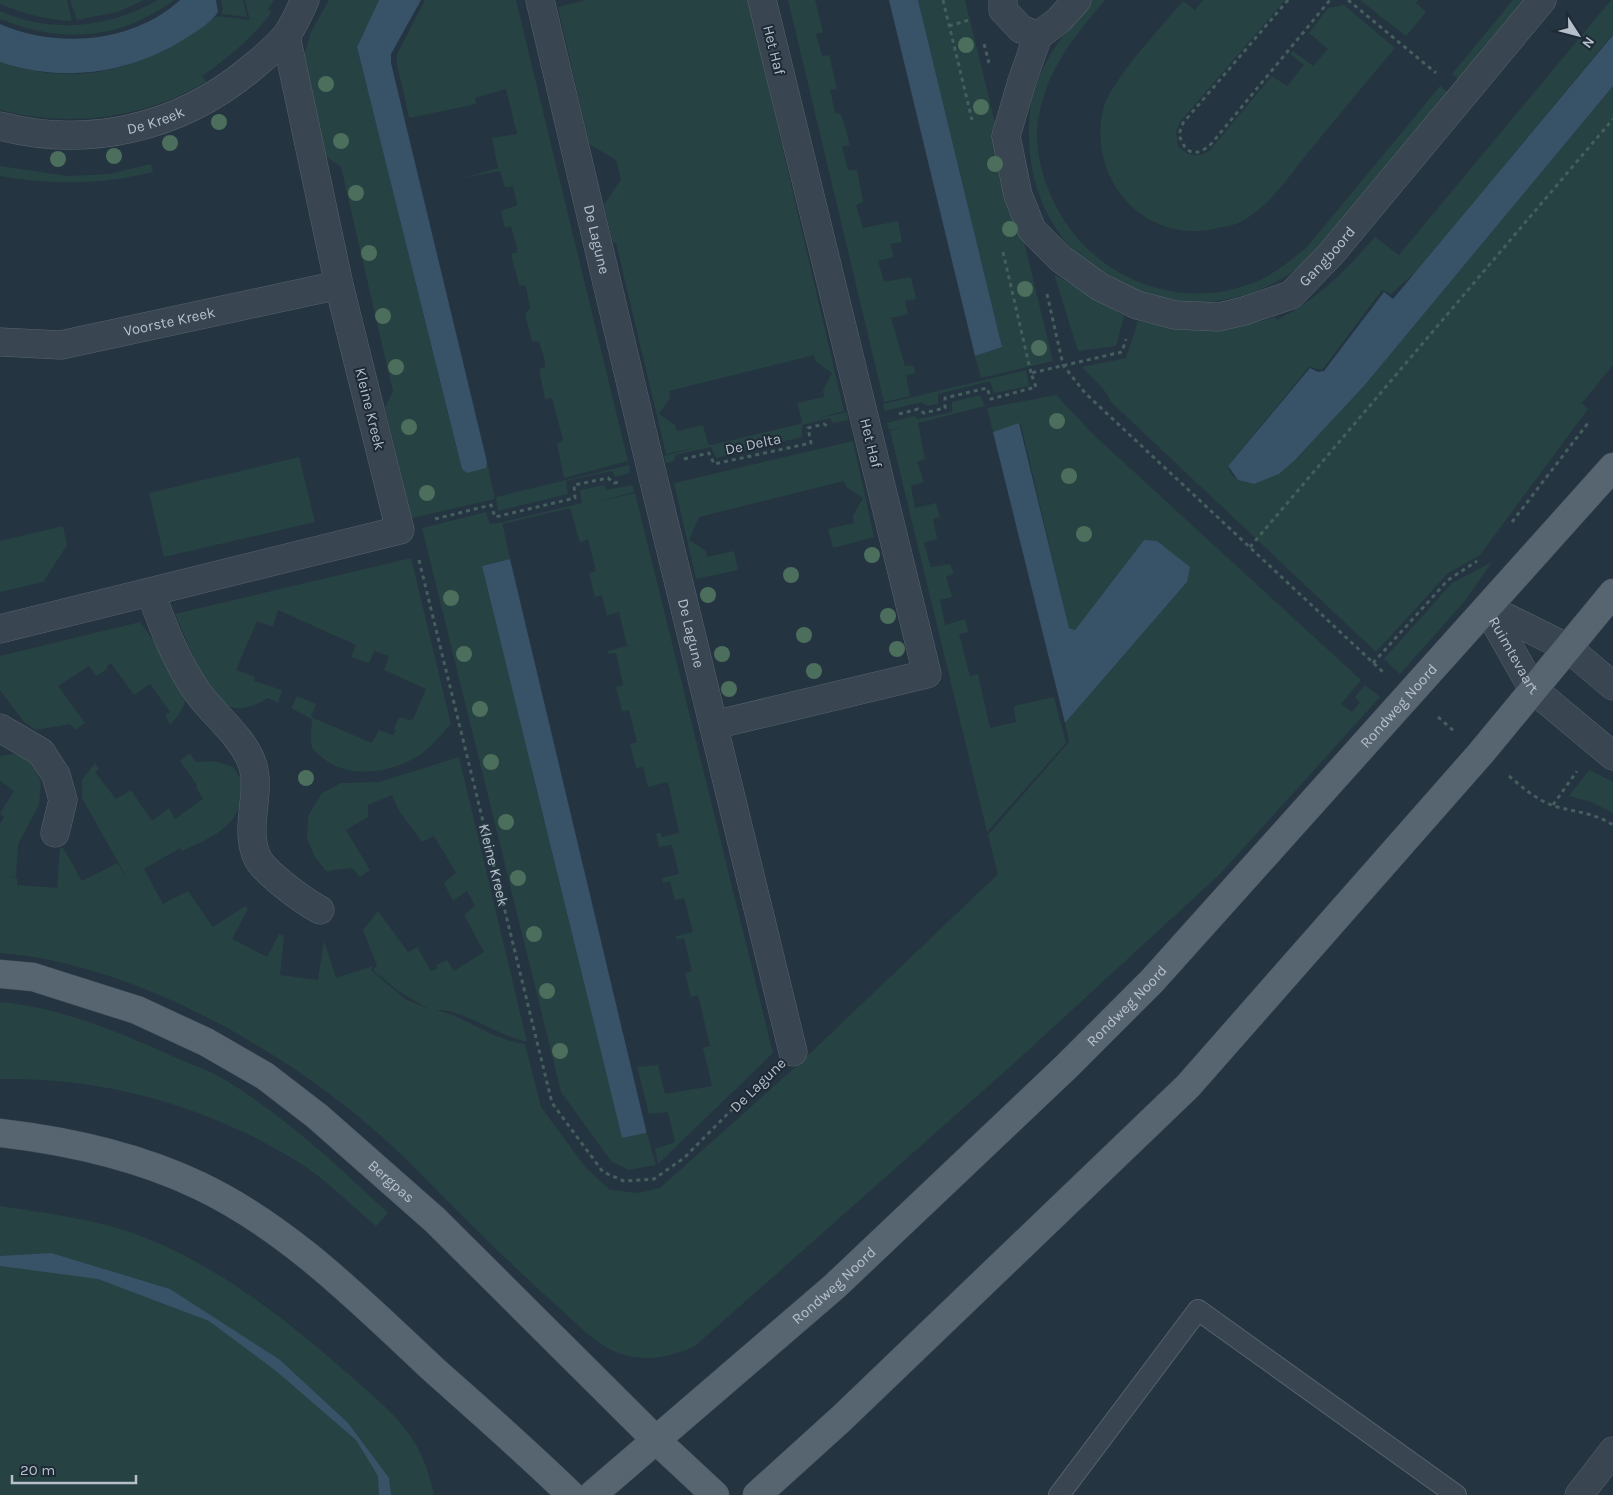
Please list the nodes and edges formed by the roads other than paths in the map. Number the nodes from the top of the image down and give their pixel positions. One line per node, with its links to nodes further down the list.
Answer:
1 (305, 0): 7 (street)
2 (540, 0): 20 (street, De Lagune)
3 (762, 0): 20 (street, Het Haf)
4 (1003, 0): 8 (street)
5 (1077, 0): 8 (street)
6 (1542, 0): 8 (street, Gangboord)
7 (286, 36): 9 (street, De Kreek); 10 (street, Kleine Kreek)
8 (1038, 36)
9 (0, 126)
10 (339, 285): 11 (street, Voorste Kreek); 13 (street, Kleine Kreek)
11 (0, 342)
12 (1613, 467): 15 (main road, Rondweg Noord)
13 (151, 593): 16 (street); 24 (street)
14 (1613, 593): 17 (main road)
15 (1487, 608): 17 (street, Ruimtevaart); 19 (street, Ruimtevaart); 28 (main road, Rondweg Noord)
16 (0, 629)
17 (1568, 648): 18 (street, Ruimtevaart); 19 (main road)
18 (1613, 686)
19 (1533, 689): 22 (street, Ruimtevaart); 33 (main road)
20 (714, 725): 26 (street, De Lagune)
21 (0, 728): 23 (street)
22 (1613, 756)
23 (55, 833)
24 (320, 910)
25 (0, 974): 28 (main road, Bergpas)
26 (793, 1052)
27 (0, 1133): 30 (main road)
28 (656, 1441): 31 (main road, Rondweg Noord); 32 (main road, Bergpas)
29 (1613, 1451): 36 (street)
30 (571, 1495)
31 (592, 1495)
32 (715, 1495)
33 (757, 1495)
34 (1059, 1495): 35 (lane)
35 (1456, 1495)
36 (1579, 1495)

